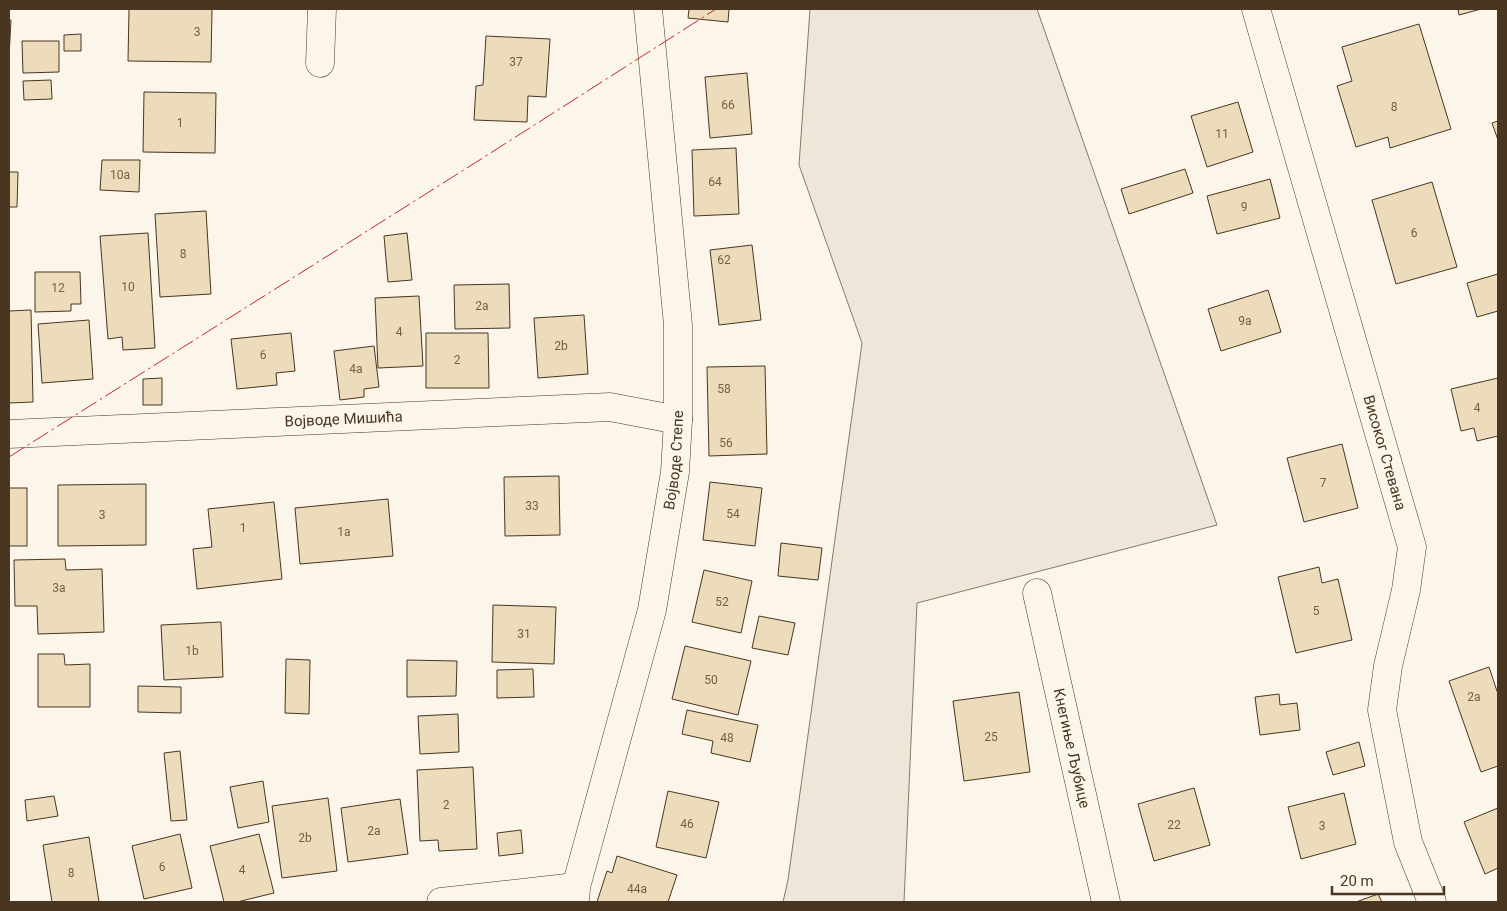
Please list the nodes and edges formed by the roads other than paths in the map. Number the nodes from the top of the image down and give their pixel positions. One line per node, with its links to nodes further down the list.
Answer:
1 (322, 9): 4 (street)
2 (648, 9): 5 (street, Војводе Степе)
3 (1256, 9): 11 (street, Високог Стевана)
4 (320, 63)
5 (678, 420): 6 (street, Војводе Мишића); 8 (street, Војводе Степе)
6 (9, 434)
7 (1036, 593): 10 (street, Кнегиње Љубице)
8 (575, 895): 9 (street)
9 (441, 902)
10 (1106, 902)
11 (1432, 902)

